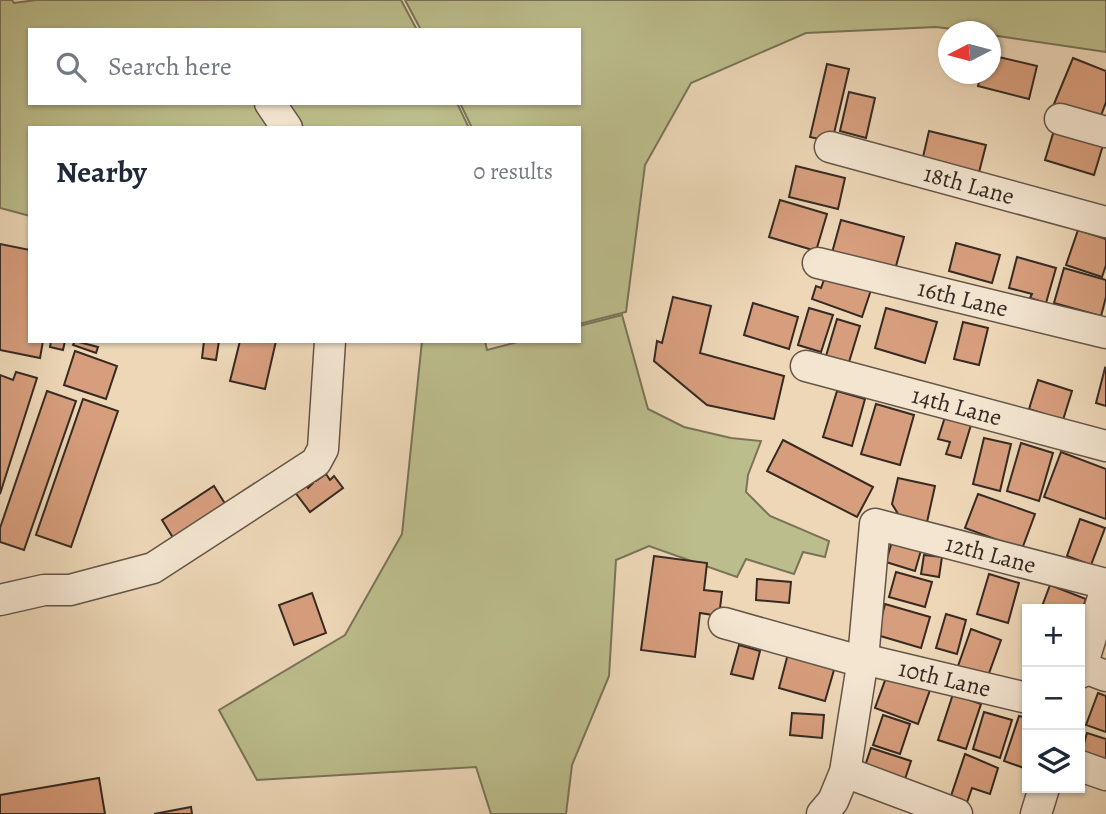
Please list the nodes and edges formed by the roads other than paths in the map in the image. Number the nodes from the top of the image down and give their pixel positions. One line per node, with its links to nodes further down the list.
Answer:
1 (271, 105): 3 (street)
2 (1060, 119): 4 (street)
3 (286, 126)
4 (1106, 132)
5 (830, 147): 6 (street, 18th Lane)
6 (1106, 222)
7 (818, 263): 8 (street, 16th Lane)
8 (1106, 333)
9 (330, 343): 13 (street)
10 (806, 366): 11 (street, 14th Lane)
11 (1106, 446)
12 (1106, 586): 15 (street, 12th Lane); 16 (street)
13 (0, 600)
14 (724, 623): 15 (street, 10th Lane)
15 (863, 660): 17 (street, 10th Lane); 19 (street)
16 (1089, 672)
17 (1022, 697)
18 (1085, 768): 20 (street)
19 (845, 772): 22 (street); 23 (street)
20 (1106, 775)
21 (1042, 793): 24 (street)
22 (822, 814)
23 (957, 814)
24 (1036, 814)

